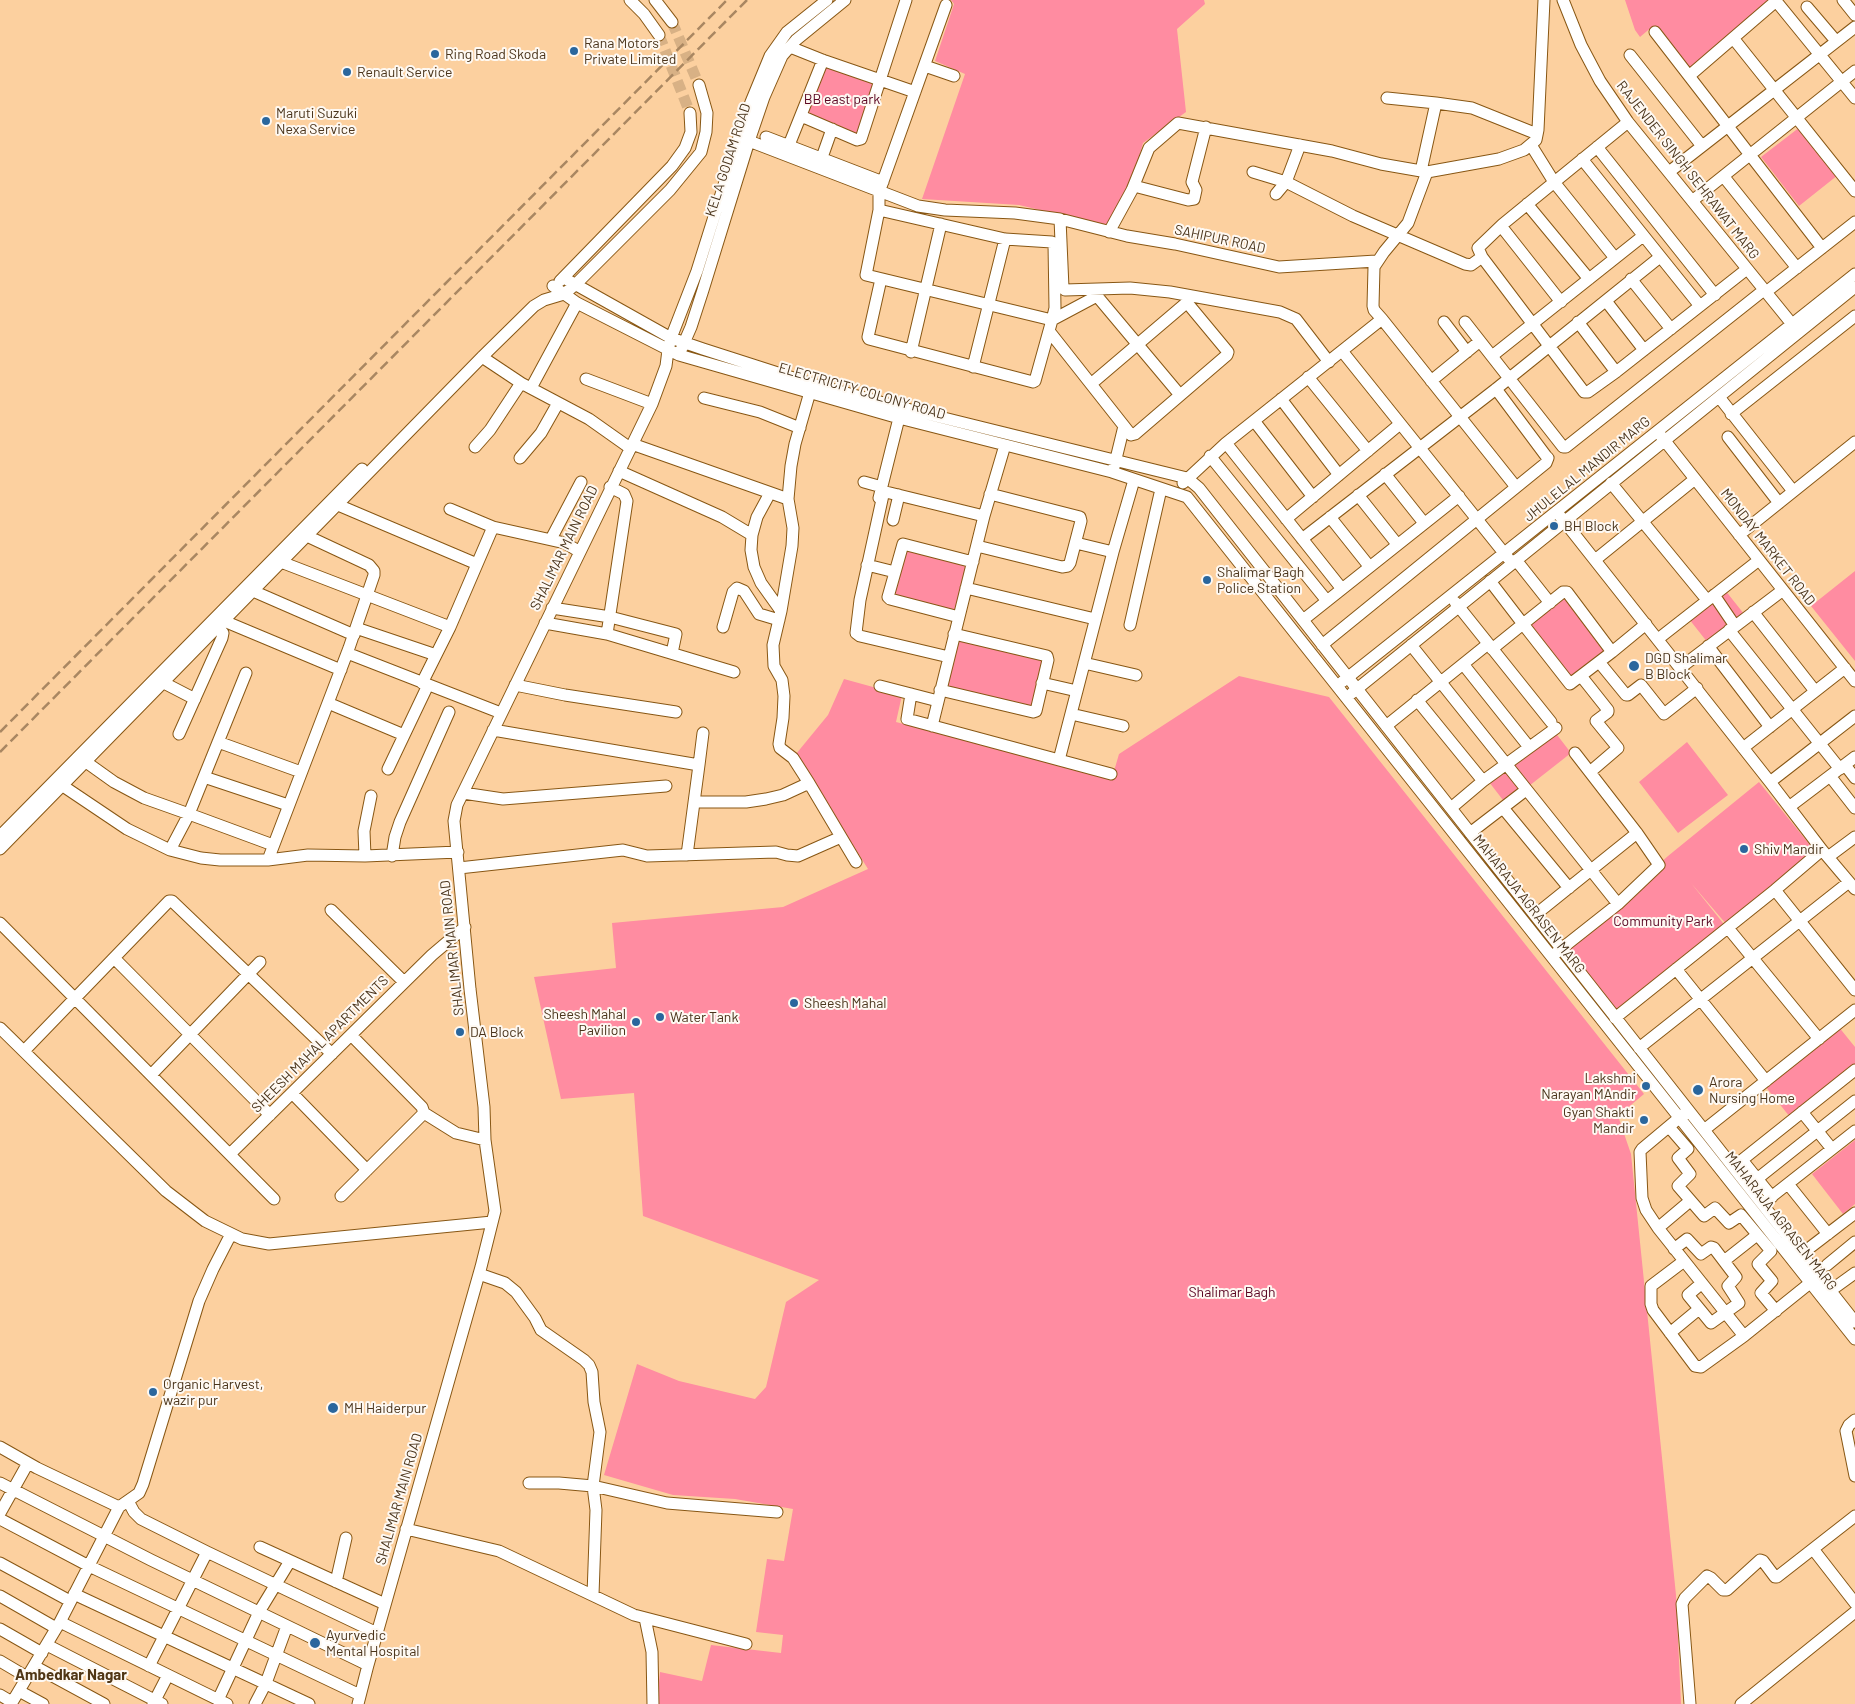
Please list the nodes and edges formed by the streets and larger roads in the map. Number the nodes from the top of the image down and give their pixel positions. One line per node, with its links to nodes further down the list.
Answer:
1 (630, 0): 15 (street)
2 (655, 0): 12 (street)
3 (827, 0): 17 (street, KELA GODAM ROAD)
4 (845, 0): 17 (street, KELA GODAM ROAD)
5 (906, 0): 26 (street)
6 (1544, 0): 41 (street)
7 (1563, 0): 37 (street, RAJENDER SINGH SEHRAWAT MARG)
8 (1843, 0): 11 (street)
9 (946, 5): 22 (street)
10 (1807, 7): 18 (street)
11 (1855, 15)
12 (672, 22)
13 (1855, 27): 18 (street)
14 (1655, 32): 25 (street)
15 (659, 35)
16 (1733, 38): 19 (street); 25 (street); 29 (street)
17 (791, 40): 21 (street); 43 (street, KELA GODAM ROAD); 106 (street, KELA GODAM ROAD)
18 (1836, 41): 19 (street)
19 (1820, 54): 27 (street); 29 (street)
20 (1630, 55): 47 (street)
21 (823, 60): 26 (street); 35 (street)
22 (924, 66): 24 (street); 30 (street)
23 (1855, 71): 27 (street)
24 (954, 76)
25 (1689, 76): 38 (street)
26 (879, 80): 30 (street); 40 (street)
27 (1842, 81): 32 (street); 36 (street)
28 (699, 85): 85 (street)
29 (1774, 90): 36 (street); 38 (street)
30 (915, 92): 59 (street)
31 (1388, 98): 33 (street)
32 (1855, 98)
33 (1436, 103): 41 (street); 52 (street)
34 (690, 113): 81 (street)
35 (801, 116): 40 (street); 46 (street)
36 (1797, 118): 49 (street); 60 (street)
37 (1628, 122): 48 (street); 54 (street, RAJENDER SINGH SEHRAWAT MARG)
38 (1728, 126): 47 (street); 49 (street)
39 (1206, 127): 44 (street); 58 (street); 58 (street)
40 (832, 129): 51 (street)
41 (1537, 134): 45 (street)
42 (766, 137): 46 (street)
43 (749, 141): 51 (street); 108 (street, KELA GODAM ROAD)
44 (1300, 145): 52 (street); 56 (street)
45 (1531, 145): 52 (street); 57 (street)
46 (789, 146): 51 (street)
47 (1702, 146): 54 (street)
48 (1597, 147): 50 (street); 91 (street)
49 (1750, 155): 55 (street); 73 (street)
50 (1582, 160): 57 (street); 71 (street)
51 (820, 162): 59 (street, SAHIPUR ROAD)
52 (1424, 171): 70 (street)
53 (1253, 172): 56 (street)
54 (1668, 172): 62 (street, RAJENDER SINGH SEHRAWAT MARG)
55 (1724, 176): 62 (street); 78 (street)
56 (1286, 182): 61 (street); 70 (street)
57 (1554, 182): 63 (street); 76 (street)
58 (1134, 186): 69 (street)
59 (881, 187): 64 (street); 65 (street, SAHIPUR ROAD)
60 (1855, 191)
61 (1276, 194)
62 (1692, 202): 79 (street, RAJENDER SINGH SEHRAWAT MARG)
63 (1527, 204): 68 (street); 83 (street)
64 (879, 210): 67 (street); 82 (street)
65 (1060, 219): 69 (street, SAHIPUR ROAD); 118 (street)
66 (1855, 222): 73 (street)
67 (941, 224): 72 (street); 88 (street)
68 (1501, 226): 74 (street); 94 (street)
69 (1108, 232): 77 (street, SAHIPUR ROAD)
70 (1398, 235): 74 (street); 77 (street)
71 (1643, 236): 75 (street); 76 (street)
72 (1005, 239): 95 (street); 103 (street)
73 (1822, 248): 78 (street)
74 (1482, 257): 102 (street)
75 (1660, 257): 84 (street); 96 (street)
76 (1615, 258): 83 (street)
77 (1376, 261): 98 (street)
78 (1797, 268): 89 (street)
79 (1747, 269): 89 (street, RAJENDER SINGH SEHRAWAT MARG); 91 (street)
80 (1855, 274): 104 (street, JHULELAL MANDIR MARG)
81 (564, 278): 85 (street, ELECTRICITY COLONY ROAD); 86 (street)
82 (881, 279): 88 (street); 113 (street)
83 (1589, 279): 94 (street)
84 (1631, 279): 92 (street); 105 (street)
85 (576, 284): 90 (street); 106 (street, ELECTRICITY COLONY ROAD)
86 (553, 286): 90 (street, ELECTRICITY COLONY ROAD); 330 (street)
87 (1855, 288): 104 (street, JHULELAL MANDIR MARG)
88 (926, 290): 95 (street); 113 (street)
89 (1765, 291): 104 (street, RAJENDER SINGH SEHRAWAT MARG); 122 (street)
90 (564, 294): 93 (street, ELECTRICITY COLONY ROAD); 117 (street)
91 (1715, 294): 96 (street)
92 (1606, 301): 101 (street); 111 (street)
93 (577, 302): 115 (street, ELECTRICITY COLONY ROAD); 127 (street)
94 (1561, 302): 102 (street)
95 (988, 304): 103 (street); 119 (street)
96 (1700, 306): 105 (street)
97 (1855, 316): 136 (street)
98 (1382, 319): 112 (street); 124 (street)
99 (1444, 322): 114 (street)
100 (1465, 322): 107 (street)
101 (1578, 322): 110 (street); 120 (street)
102 (1533, 324): 110 (street); 116 (street)
103 (1051, 325): 109 (street); 119 (street); 126 (street)
104 (1795, 328): 131 (street, JHULELAL MANDIR MARG); 143 (street, JHULELAL MANDIR MARG)
105 (1671, 329): 111 (street)
106 (671, 338): 108 (street, ELECTRICITY COLONY ROAD); 115 (street, KELA GODAM ROAD)
107 (1480, 341): 114 (street); 116 (street)
108 (684, 343): 115 (street, KELA GODAM ROAD); 128 (street, ELECTRICITY COLONY ROAD)
109 (1138, 344): 126 (street); 130 (street); 130 (street)
110 (1549, 346): 120 (street); 122 (street)
111 (1644, 350): 120 (street)
112 (1342, 351): 118 (street); 140 (street)
113 (911, 352): 119 (street)
114 (1467, 352): 124 (street)
115 (673, 353): 128 (street, ELECTRICITY COLONY ROAD); 135 (street, SHALIMAR MAIN ROAD)
116 (1492, 356): 122 (street)
117 (482, 357): 125 (street); 179 (street)
118 (1329, 362): 121 (street)
119 (972, 367)
120 (1616, 372)
121 (1308, 377): 133 (street); 151 (street)
122 (1510, 378): 129 (street)
123 (586, 379): 135 (street)
124 (1431, 381): 137 (street)
125 (521, 383): 127 (street); 148 (street)
126 (1091, 384): 141 (street)
127 (532, 388): 134 (street)
128 (811, 388): 138 (street, ELECTRICITY COLONY ROAD); 142 (street); 154 (street, ELECTRICITY COLONY ROAD)
129 (1496, 389): 137 (street); 167 (street)
130 (1180, 394): 141 (street)
131 (1718, 397): 136 (street); 143 (street, JHULELAL MANDIR MARG)
132 (704, 398): 142 (street)
133 (1281, 399): 139 (street); 158 (street)
134 (558, 403): 149 (street); 153 (street)
135 (652, 404): 149 (street, SHALIMAR MAIN ROAD)
136 (1732, 414): 169 (street)
137 (1459, 417): 150 (street); 167 (street)
138 (899, 418): 147 (street, ELECTRICITY COLONY ROAD); 166 (street)
139 (1255, 422): 146 (street); 176 (street)
140 (1400, 424): 150 (street); 151 (street)
141 (1124, 426): 154 (street)
142 (800, 428): 177 (street)
143 (1661, 436): 160 (street, MONDAY MARKET ROAD); 164 (street, JHULELAL MANDIR MARG); 183 (street, JHULELAL MANDIR MARG)
144 (1728, 437): 178 (street)
145 (1855, 442): 169 (street)
146 (1226, 443): 152 (street); 184 (street)
147 (1005, 445): 156 (street, ELECTRICITY COLONY ROAD); 172 (street)
148 (475, 446)
149 (631, 446): 155 (street, SHALIMAR MAIN ROAD); 170 (street)
150 (1418, 448): 157 (street); 175 (street)
151 (1368, 451): 158 (street)
152 (1210, 456): 159 (street); 220 (street)
153 (520, 458)
154 (1116, 460): 156 (street); 159 (street, ELECTRICITY COLONY ROAD)
155 (619, 471): 165 (street, SHALIMAR MAIN ROAD); 190 (street)
156 (1112, 472): 161 (street, ELECTRICITY COLONY ROAD)
157 (1385, 474): 174 (street); 188 (street)
158 (1339, 475): 176 (street)
159 (1186, 478): 171 (street); 207 (street, MAHARAJA AGRASEN MARG)
160 (1695, 479): 187 (street); 191 (street, MONDAY MARKET ROAD)
161 (1134, 480): 168 (street, ELECTRICITY COLONY ROAD); 199 (street)
162 (581, 482): 194 (street)
163 (864, 482): 166 (street)
164 (1611, 483): 183 (street, JHULELAL MANDIR MARG); 187 (street)
165 (610, 487): 198 (street, SHALIMAR MAIN ROAD); 226 (street)
166 (882, 487): 232 (street)
167 (1516, 488): 185 (street)
168 (1161, 489): 171 (street, ELECTRICITY COLONY ROAD); 233 (street)
169 (1793, 491): 178 (street)
170 (770, 492): 177 (street); 190 (street)
171 (1176, 492): 211 (street, MAHARAJA AGRASEN MARG)
172 (990, 494): 181 (street); 195 (street)
173 (899, 495): 181 (street); 186 (street); 208 (street)
174 (1358, 495): 182 (street); 196 (street)
175 (1459, 496): 185 (street); 188 (street)
176 (1313, 497): 184 (street)
177 (788, 499): 225 (street)
178 (1779, 503): 191 (street)
179 (338, 505): 192 (street); 206 (street)
180 (450, 509): 189 (street)
181 (984, 516): 197 (street)
182 (1330, 516): 193 (street); 209 (street)
183 (1561, 516): 200 (street, JHULELAL MANDIR MARG); 201 (street); 203 (street, JHULELAL MANDIR MARG)
184 (1286, 519): 193 (street)
185 (1477, 519): 200 (street); 243 (street)
186 (892, 520)
187 (1643, 521): 201 (street); 219 (street)
188 (1424, 523): 196 (street)
189 (493, 527): 194 (street); 206 (street)
190 (752, 535): 225 (street)
191 (1739, 535): 202 (street, MONDAY MARKET ROAD)
192 (307, 536): 204 (street); 217 (street)
193 (1302, 538): 214 (street)
194 (551, 540): 198 (street)
195 (1076, 543): 197 (street); 199 (street)
196 (1397, 544): 209 (street)
197 (977, 546): 205 (street)
198 (580, 552): 223 (street, SHALIMAR MAIN ROAD)
199 (1113, 552): 228 (street)
200 (1505, 553): 203 (street); 218 (street, JHULELAL MANDIR MARG)
201 (1595, 560): 235 (street)
202 (1759, 560): 215 (street, MONDAY MARKET ROAD); 219 (street)
203 (1514, 561): 212 (street, JHULELAL MANDIR MARG); 221 (street)
204 (281, 562): 216 (street); 217 (street)
205 (973, 562): 210 (street); 213 (street)
206 (477, 564): 236 (street)
207 (1259, 564): 211 (street); 229 (street, MAHARAJA AGRASEN MARG)
208 (867, 565): 210 (street); 251 (street)
209 (1369, 566): 214 (street)
210 (895, 572): 227 (street)
211 (1247, 573): 270 (street, MAHARAJA AGRASEN MARG)
212 (1490, 581): 222 (street, JHULELAL MANDIR MARG); 234 (street)
213 (966, 588): 227 (street); 228 (street)
214 (1342, 589): 220 (street)
215 (1783, 590): 224 (street); 256 (street, MONDAY MARKET ROAD)
216 (253, 591): 231 (street); 239 (street)
217 (368, 596): 236 (street); 239 (street)
218 (1450, 597): 222 (street); 262 (street, JHULELAL MANDIR MARG)
219 (1711, 598): 238 (street); 242 (street)
220 (1327, 601): 229 (street)
221 (1550, 603): 234 (street); 247 (street)
222 (1458, 607): 244 (street, JHULELAL MANDIR MARG); 245 (street)
223 (552, 608): 226 (street); 230 (street, SHALIMAR MAIN ROAD)
224 (1753, 612): 238 (street); 274 (street)
225 (780, 616): 237 (street); 313 (street)
226 (610, 617): 240 (street); 249 (street)
227 (959, 617): 241 (street)
228 (1095, 619): 253 (street)
229 (1303, 620): 243 (street, MAHARAJA AGRASEN MARG)
230 (545, 623): 240 (street); 268 (street, SHALIMAR MAIN ROAD)
231 (221, 624): 257 (street); 264 (street); 278 (street)
232 (848, 624)
233 (1130, 624)
234 (1523, 624): 245 (street); 261 (street)
235 (1646, 624): 242 (street); 247 (street)
236 (450, 627): 250 (street)
237 (723, 627)
238 (1732, 628): 246 (street); 281 (street)
239 (355, 632): 248 (street); 250 (street)
240 (607, 634): 249 (street)
241 (954, 634): 251 (street); 266 (street)
242 (1658, 639): 255 (street)
243 (1322, 645): 262 (street, MAHARAJA AGRASEN MARG)
244 (1411, 645): 265 (street); 272 (street, JHULELAL MANDIR MARG)
245 (1490, 646): 254 (street); 297 (street)
246 (1708, 646): 255 (street); 290 (street)
247 (1612, 652): 252 (street)
248 (347, 653): 257 (street); 267 (street)
249 (672, 653): 258 (street)
250 (436, 655): 267 (street)
251 (949, 658): 276 (street)
252 (1599, 662): 261 (street); 271 (street)
253 (1084, 663): 260 (street); 273 (street)
254 (1463, 664): 265 (street); 297 (street)
255 (1680, 668): 271 (street)
256 (1845, 668): 263 (street, MONDAY MARKET ROAD); 274 (street)
257 (341, 670): 280 (street)
258 (734, 672)
259 (246, 673): 295 (street)
260 (1136, 675)
261 (1581, 676): 308 (street)
262 (1348, 677): 270 (street, JHULELAL MANDIR MARG); 272 (street, MAHARAJA AGRASEN MARG)
263 (1855, 681)
264 (164, 682): 278 (street); 302 (street)
265 (1440, 682): 279 (street); 303 (street)
266 (1042, 683): 273 (street); 276 (street)
267 (425, 684): 284 (street); 294 (street)
268 (515, 685): 283 (street); 284 (street, SHALIMAR MAIN ROAD)
269 (880, 686): 275 (street)
270 (1337, 686): 277 (street, MAHARAJA AGRASEN MARG)
271 (1697, 688): 298 (street)
272 (1357, 689): 277 (street, JHULELAL MANDIR MARG); 289 (street, MAHARAJA AGRASEN MARG)
273 (1077, 691): 285 (street)
274 (1816, 691): 281 (street)
275 (911, 694): 276 (street); 287 (street)
276 (939, 695): 287 (street)
277 (1346, 698): 327 (street, MAHARAJA AGRASEN MARG)
278 (195, 699): 293 (street)
279 (1417, 700): 289 (street); 312 (street)
280 (328, 703): 294 (street); 307 (street)
281 (1792, 709): 290 (street); 296 (street)
282 (448, 712): 340 (street)
283 (676, 712)
284 (501, 714): 291 (street, SHALIMAR MAIN ROAD)
285 (1071, 714): 288 (street); 301 (street)
286 (1855, 716): 296 (street)
287 (932, 726): 301 (street)
288 (1123, 726)
289 (1386, 726): 325 (street, MAHARAJA AGRASEN MARG)
290 (1770, 727): 298 (street)
291 (493, 730): 304 (street); 318 (street, SHALIMAR MAIN ROAD)
292 (703, 733): 304 (street)
293 (179, 734)
294 (404, 735): 305 (street)
295 (218, 742): 307 (street); 310 (street)
296 (1820, 744): 306 (street); 314 (street)
297 (1529, 748): 303 (street)
298 (1744, 748): 314 (street)
299 (1575, 753): 308 (street)
300 (1855, 757): 306 (street)
301 (1059, 760): 309 (street)
302 (86, 762): 315 (street); 326 (street)
303 (1506, 764): 312 (street); 317 (street)
304 (699, 765): 320 (street)
305 (388, 769)
306 (1838, 770): 311 (street); 322 (street); 324 (street)
307 (301, 772): 321 (street)
308 (1590, 772): 329 (street)
309 (1111, 774)
310 (204, 777): 321 (street); 326 (street)
311 (1855, 778)
312 (1482, 781): 325 (street)
313 (810, 782): 320 (street); 331 (street)
314 (1770, 782): 322 (street)
315 (63, 786): 334 (street); 335 (street)
316 (666, 786): 318 (street)
317 (1526, 790): 323 (street); 344 (street)
318 (463, 793): 336 (street, SHALIMAR MAIN ROAD)
319 (371, 796): 339 (street)
320 (695, 802): 338 (street)
321 (288, 805): 333 (street)
322 (1789, 807): 337 (street)
323 (1503, 808): 328 (street); 346 (street)
324 (1855, 808)
325 (1454, 812): 327 (street); 328 (street, MAHARAJA AGRASEN MARG)
326 (189, 814): 333 (street); 335 (street)
327 (1447, 825): 356 (street, MAHARAJA AGRASEN MARG)
328 (1470, 833): 350 (street, MAHARAJA AGRASEN MARG)
329 (1637, 833): 344 (street); 348 (street)
330 (0, 836)
331 (841, 837): 338 (street); 342 (street)
332 (1855, 837): 337 (street)
333 (273, 845): 341 (street)
334 (0, 849)
335 (170, 850): 341 (street)
336 (458, 852): 340 (street); 343 (street, SHALIMAR MAIN ROAD)
337 (1825, 854): 345 (street); 347 (street)
338 (687, 855): 343 (street)
339 (365, 856): 340 (street); 341 (street)
340 (392, 856)
341 (268, 860)
342 (856, 862)
343 (459, 868): 353 (street, SHALIMAR MAIN ROAD)
344 (1591, 871): 346 (street); 348 (street)
345 (1852, 886): 351 (street)
346 (1570, 888): 350 (street)
347 (1776, 890): 351 (street); 354 (street)
348 (1618, 904): 355 (street)
349 (331, 910): 362 (street)
350 (1535, 915): 355 (street, MAHARAJA AGRASEN MARG)
351 (1800, 921): 358 (street); 363 (street)
352 (0, 923): 364 (street)
353 (465, 927): 362 (street, SHEESH MAHAL APARTMENTS); 388 (street, SHALIMAR MAIN ROAD)
354 (1728, 928): 358 (street); 360 (street)
355 (1561, 949): 356 (street); 367 (street, MAHARAJA AGRASEN MARG)
356 (1552, 957): 382 (street, MAHARAJA AGRASEN MARG)
357 (114, 958): 361 (street); 364 (street); 369 (street)
358 (1753, 958): 365 (street); 371 (street)
359 (260, 962): 361 (street)
360 (1676, 969): 365 (street); 367 (street)
361 (249, 974): 369 (street); 374 (street)
362 (404, 982): 370 (street, SHEESH MAHAL APARTMENTS)
363 (1855, 990)
364 (75, 998): 373 (street); 376 (street)
365 (1701, 1000): 372 (street); 377 (street)
366 (1855, 1010): 371 (street)
367 (1615, 1018): 372 (street, MAHARAJA AGRASEN MARG)
368 (0, 1028): 373 (street)
369 (190, 1035): 376 (street); 383 (street)
370 (352, 1035): 374 (street, SHEESH MAHAL APARTMENTS); 381 (street)
371 (1819, 1039): 377 (street)
372 (1639, 1048): 382 (street, MAHARAJA AGRASEN MARG)
373 (24, 1051): 402 (street)
374 (332, 1054): 378 (street, SHEESH MAHAL APARTMENTS)
375 (1855, 1070): 380 (street)
376 (151, 1075): 390 (street)
377 (1766, 1081): 385 (street)
378 (292, 1093): 383 (street, SHEESH MAHAL APARTMENTS); 391 (street)
379 (1855, 1101): 386 (street)
380 (1802, 1112): 386 (street); 392 (street)
381 (424, 1113): 388 (street); 391 (street)
382 (1684, 1114): 384 (street); 385 (street, MAHARAJA AGRASEN MARG); 407 (street, MAHARAJA AGRASEN MARG)
383 (270, 1115): 390 (street, SHEESH MAHAL APARTMENTS)
384 (1670, 1127): 397 (street); 401 (street)
385 (1704, 1130): 398 (street, MAHARAJA AGRASEN MARG)
386 (1818, 1131): 389 (street); 392 (street)
387 (1855, 1131): 389 (street)
388 (485, 1140): 400 (street, SHALIMAR MAIN ROAD)
389 (1832, 1149): 393 (street)
390 (230, 1154): 396 (street)
391 (367, 1170): 394 (street)
392 (1757, 1179): 395 (street)
393 (1788, 1184): 395 (street); 403 (street)
394 (341, 1196)
395 (1772, 1197): 398 (street)
396 (274, 1199)
397 (1690, 1201): 401 (street); 404 (street)
398 (1762, 1204): 407 (street, MAHARAJA AGRASEN MARG)
399 (1855, 1212): 403 (street)
400 (492, 1222): 402 (street); 412 (street, SHALIMAR MAIN ROAD)
401 (1658, 1228): 406 (street)
402 (231, 1234): 431 (street)
403 (1828, 1234): 407 (street)
404 (1757, 1235): 409 (street); 417 (street)
405 (1855, 1242): 410 (street)
406 (1674, 1249): 408 (street); 409 (street)
407 (1797, 1258): 413 (street, MAHARAJA AGRASEN MARG)
408 (1684, 1261): 414 (street); 420 (street)
409 (1724, 1261): 418 (street)
410 (1827, 1264)
411 (1855, 1273): 415 (street)
412 (479, 1274): 429 (street); 436 (street, SHALIMAR MAIN ROAD)
413 (1814, 1279): 415 (street, MAHARAJA AGRASEN MARG); 417 (street); 422 (street, MAHARAJA AGRASEN MARG)
414 (1702, 1283): 416 (street); 418 (street)
415 (1830, 1291): 419 (street, MAHARAJA AGRASEN MARG)
416 (1699, 1309): 418 (street); 420 (street)
417 (1776, 1311): 421 (street)
418 (1726, 1313): 421 (street)
419 (1855, 1322)
420 (1670, 1333): 421 (street)
421 (1744, 1336)
422 (1855, 1339)
423 (1855, 1420): 426 (street)
424 (0, 1447): 425 (street)
425 (28, 1463): 430 (street); 431 (street)
426 (1855, 1476)
427 (529, 1483): 429 (street)
428 (0, 1484): 430 (street)
429 (592, 1486): 432 (street); 448 (street)
430 (13, 1490): 433 (street); 437 (street)
431 (124, 1504): 437 (street); 441 (street)
432 (777, 1512)
433 (0, 1513)
434 (1855, 1516): 440 (street)
435 (0, 1519): 444 (street)
436 (406, 1529): 448 (street); 452 (street, SHALIMAR MAIN ROAD)
437 (104, 1536): 444 (street); 445 (street)
438 (346, 1538): 446 (street)
439 (260, 1547): 442 (street)
440 (1813, 1549): 451 (street); 485 (street)
441 (207, 1552): 445 (street); 447 (street)
442 (290, 1561): 446 (street); 447 (street)
443 (0, 1563): 450 (street)
444 (89, 1566): 450 (street); 453 (street)
445 (193, 1580): 453 (street); 454 (street)
446 (336, 1582): 452 (street)
447 (277, 1585): 454 (street); 460 (street)
448 (593, 1595): 456 (street)
449 (0, 1596): 457 (street)
450 (72, 1597): 457 (street); 461 (street)
451 (1855, 1603)
452 (385, 1604): 460 (street, SHALIMAR MAIN ROAD)
453 (178, 1608): 461 (street); 462 (street)
454 (259, 1612): 458 (street); 462 (street)
455 (1855, 1612): 486 (street)
456 (645, 1618): 463 (street); 484 (street)
457 (58, 1625): 464 (street); 469 (street)
458 (287, 1626): 465 (street); 467 (street)
459 (0, 1629): 464 (street)
460 (377, 1633): 467 (street, SHALIMAR MAIN ROAD)
461 (164, 1636): 469 (street); 470 (street)
462 (246, 1641): 465 (street); 470 (street)
463 (746, 1644)
464 (44, 1649): 468 (street); 479 (street)
465 (276, 1656): 473 (street); 476 (street)
466 (0, 1661): 472 (street)
467 (368, 1665): 476 (street, SHALIMAR MAIN ROAD)
468 (34, 1666): 472 (street); 481 (street)
469 (149, 1666): 471 (street)
470 (233, 1668): 473 (street); 477 (street)
471 (168, 1675): 477 (street); 479 (street)
472 (27, 1677): 474 (street)
473 (266, 1684): 482 (street); 483 (street)
474 (19, 1691): 478 (street); 480 (street)
475 (0, 1695): 478 (street)
476 (359, 1700)
477 (223, 1702)
478 (12, 1703)
479 (157, 1703)
480 (43, 1704)
481 (104, 1704)
482 (256, 1704)
483 (309, 1704)
484 (653, 1704)
485 (1690, 1704)
486 (1741, 1704)

